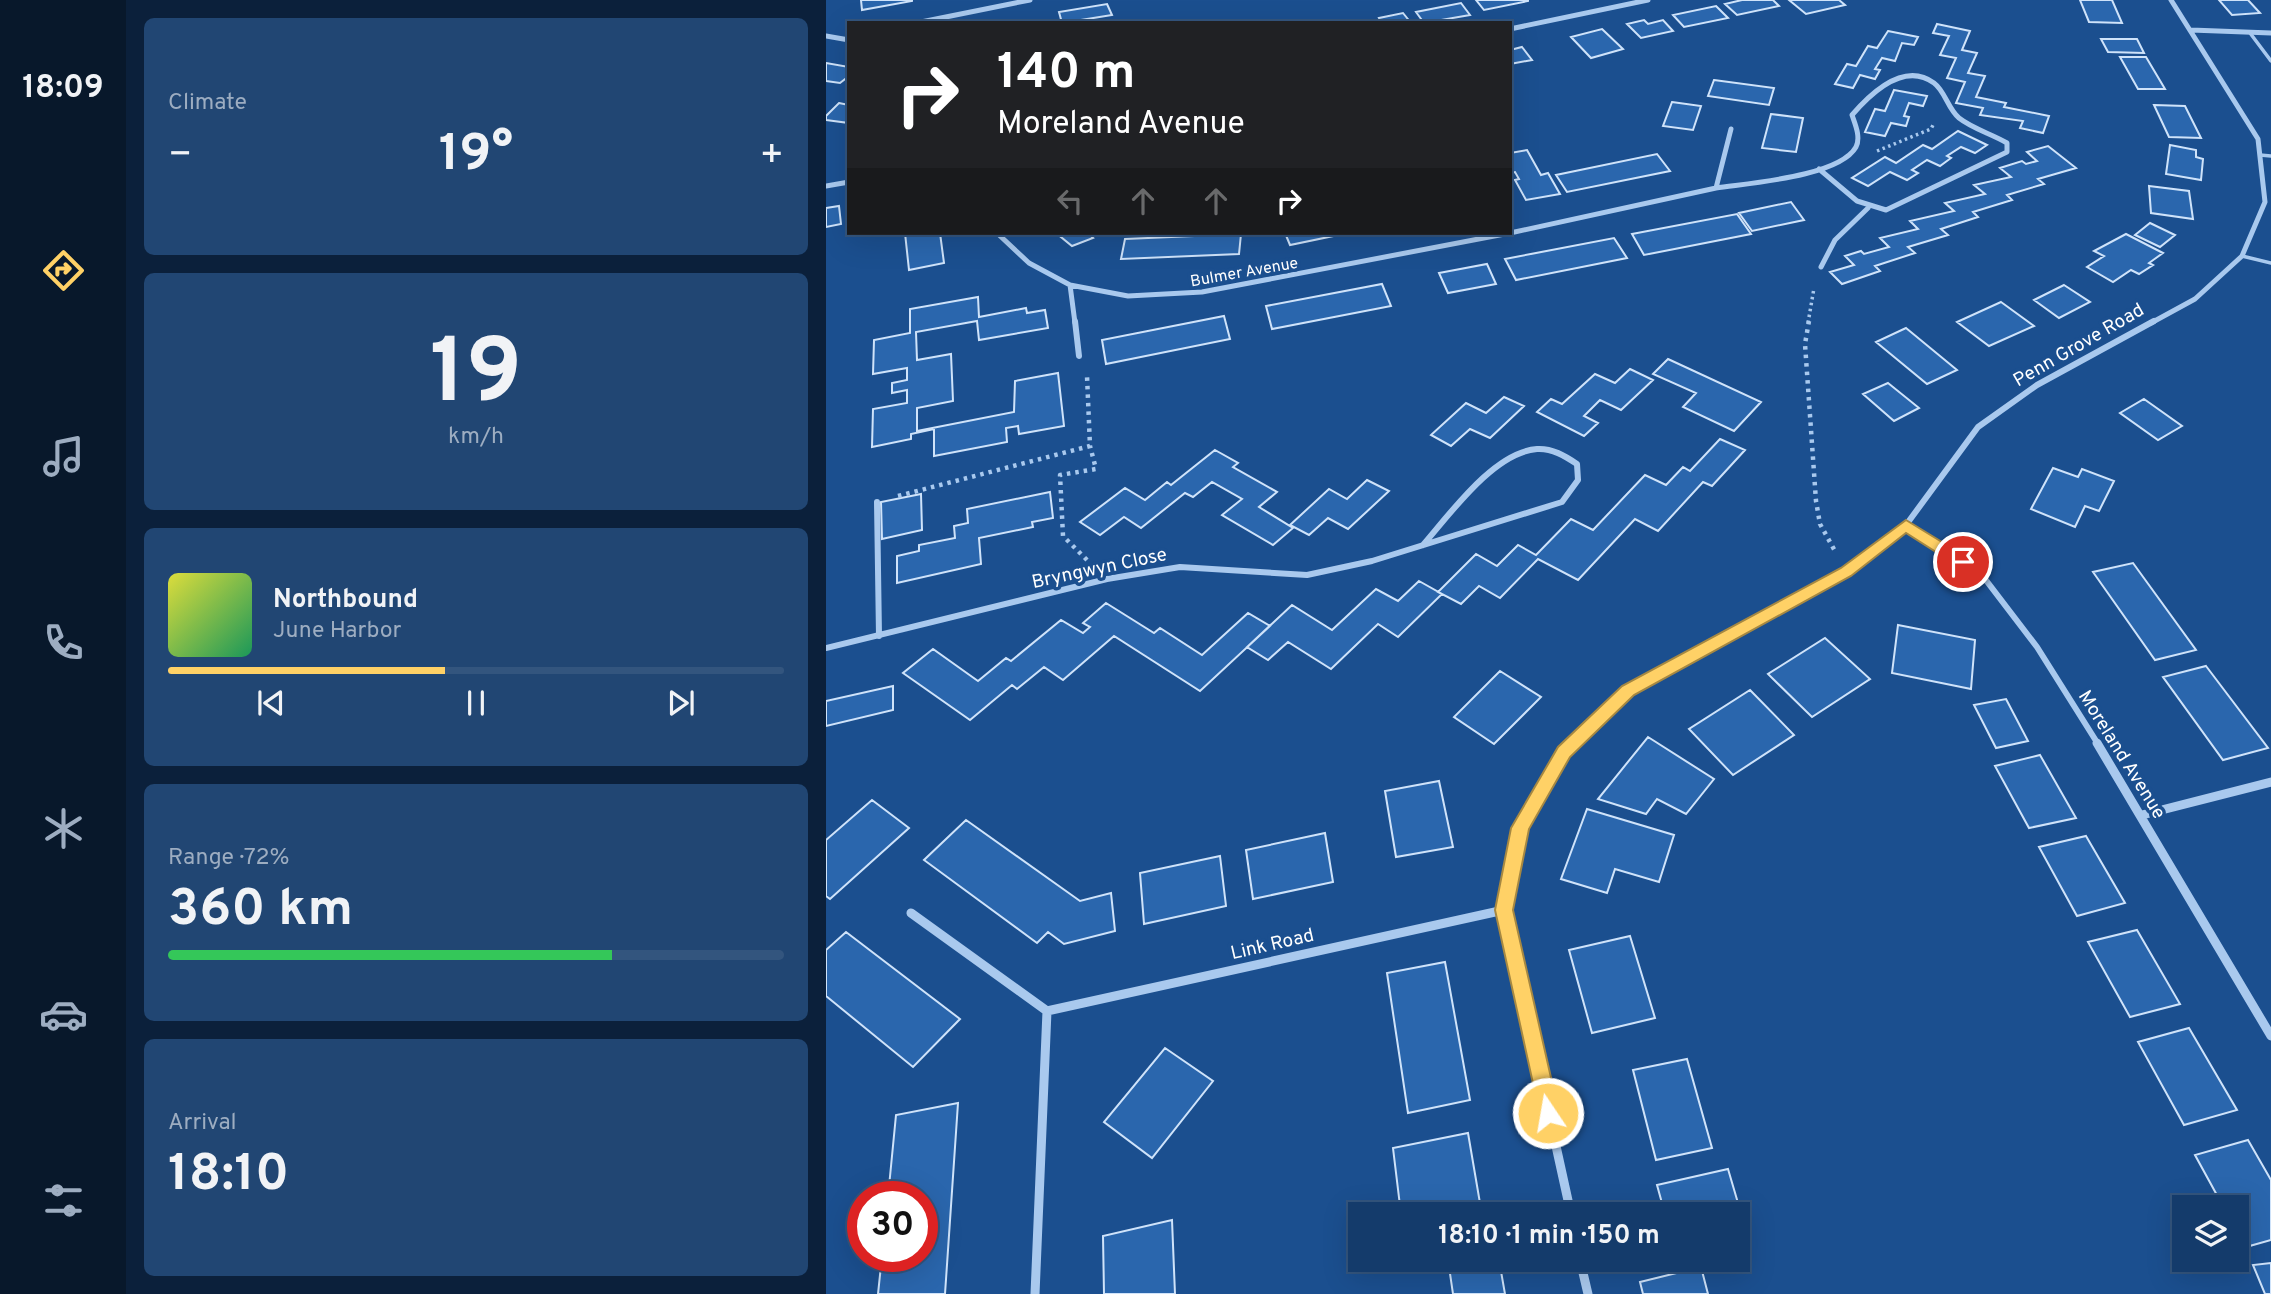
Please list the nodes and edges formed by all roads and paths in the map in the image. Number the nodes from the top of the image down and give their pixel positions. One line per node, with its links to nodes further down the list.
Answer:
1 (1030, 0): 4 (street)
2 (1648, 0): 5 (street)
3 (2171, 0): 6 (street, Penn Grove Road)
4 (926, 21)
5 (1512, 29)
6 (2191, 30): 7 (street); 14 (street, Penn Grove Road)
7 (2250, 33): 8 (street); 11 (lane)
8 (2271, 33)
9 (826, 36): 10 (street)
10 (847, 40)
11 (2271, 61)
12 (1945, 104): 16 (path); 16 (street); 21 (street)
13 (1731, 130): 20 (street)
14 (2260, 155): 15 (lane); 25 (street, Penn Grove Road)
15 (2271, 156)
16 (1844, 160): 17 (street, Bulmer Avenue)
17 (1819, 169): 20 (street, Bulmer Avenue); 21 (street)
18 (847, 182): 19 (street)
19 (826, 186)
20 (1716, 188): 22 (street, Bulmer Avenue)
21 (1868, 208): 27 (street)
22 (1512, 233)
23 (998, 235): 28 (street, Bulmer Avenue)
24 (1500, 235): 28 (street, Bulmer Avenue)
25 (2242, 256): 26 (lane); 32 (street, Penn Grove Road)
26 (2271, 264)
27 (1821, 267): 34 (path)
28 (1070, 285): 29 (street)
29 (1079, 356): 30 (path)
30 (1090, 446): 31 (path); 35 (path)
31 (877, 502): 36 (street)
32 (1906, 525): 34 (street, Penn Grove Road); 39 (street, Moreland Avenue)
33 (1423, 545): 33 (street, Bryngwyn Close); 35 (street, Bryngwyn Close)
34 (1846, 572): 40 (street, Penn Grove Road)
35 (1107, 579): 36 (street, Bryngwyn Close)
36 (879, 636): 37 (street, Bryngwyn Close)
37 (826, 648)
38 (2271, 782): 39 (street)
39 (2142, 815): 43 (street, Moreland Avenue)
40 (1504, 910): 42 (street, Link Road); 44 (street, Penn Grove Road)
41 (911, 913): 42 (street)
42 (1047, 1011): 46 (street)
43 (2271, 1036)
44 (1567, 1202)
45 (1583, 1272): 47 (street)
46 (1035, 1294)
47 (1588, 1294)

